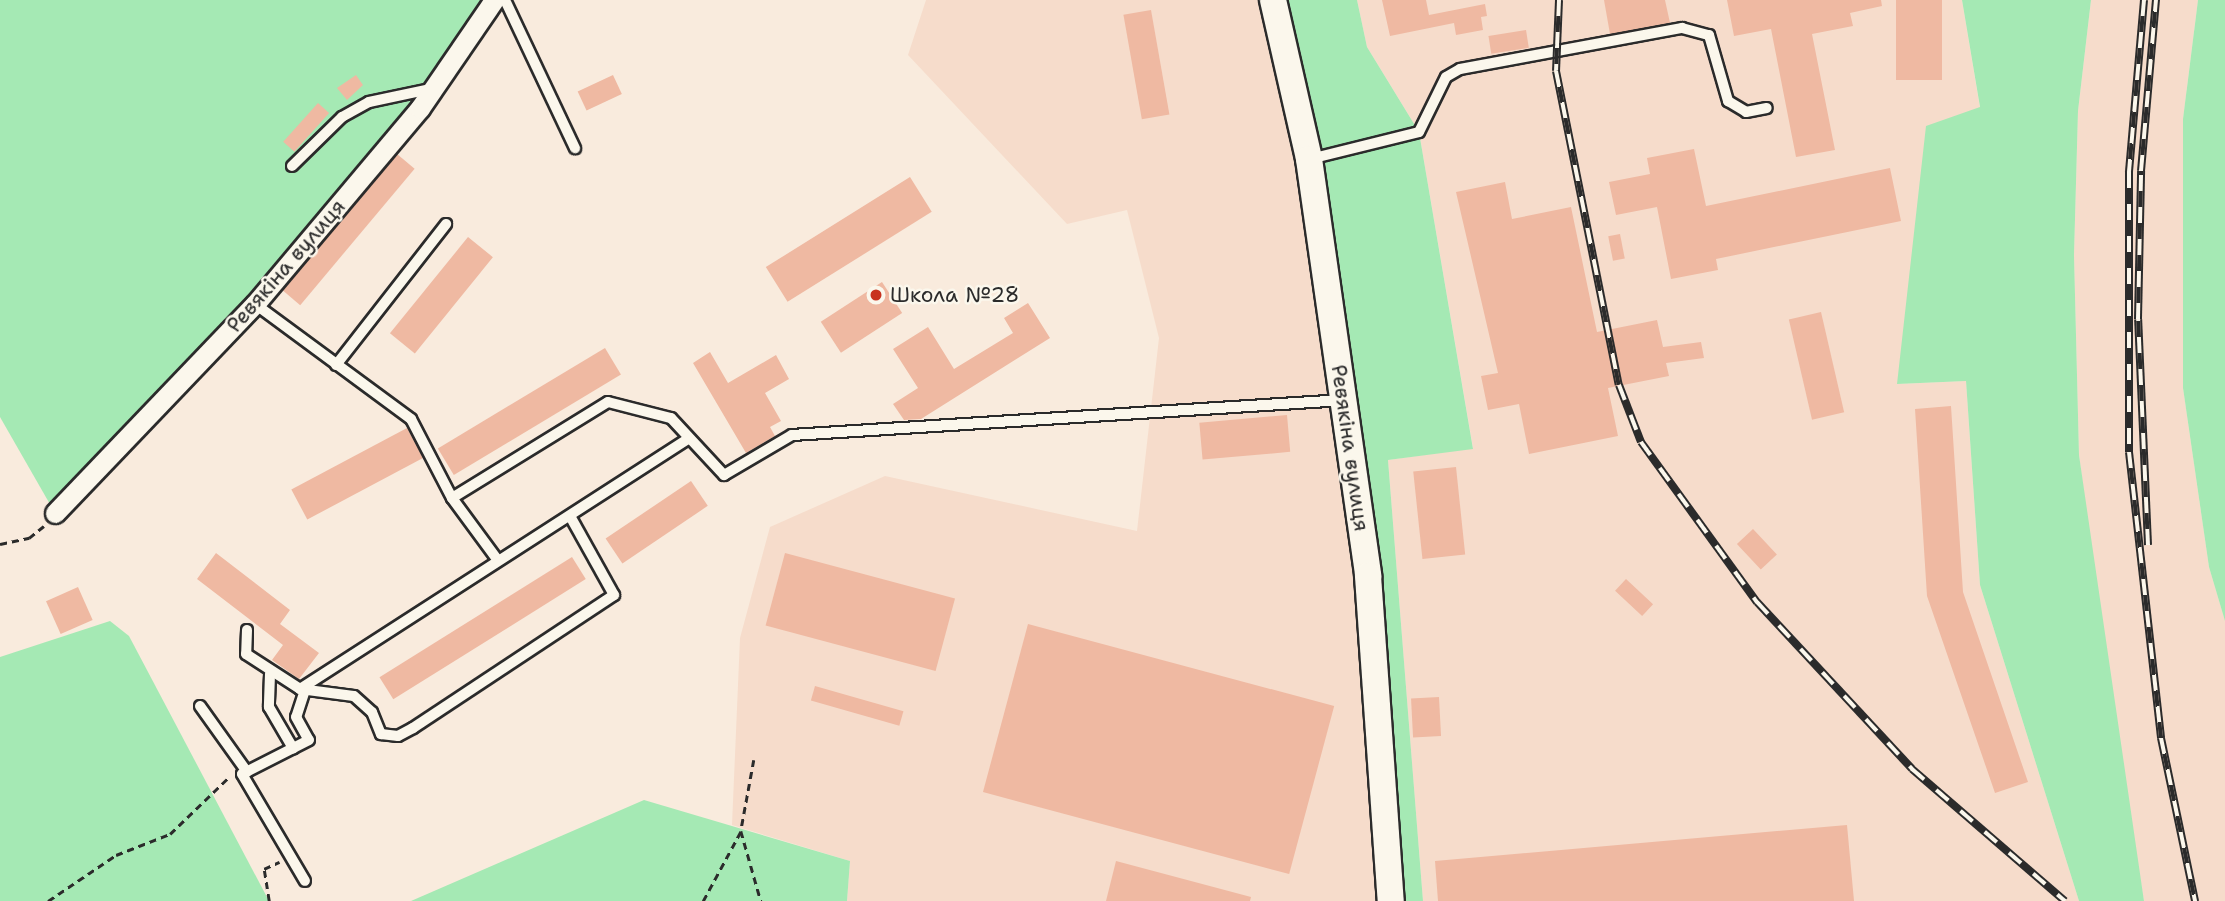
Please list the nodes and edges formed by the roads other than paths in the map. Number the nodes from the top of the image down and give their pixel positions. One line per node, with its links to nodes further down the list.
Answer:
1 (494, 0): 4 (street, Ревякіна вулиця)
2 (505, 0): 6 (lane)
3 (1273, 0): 7 (street, Ревякіна вулиця)
4 (434, 88): 8 (lane); 10 (street, Ревякіна вулиця)
5 (1767, 108): 7 (lane)
6 (575, 148)
7 (1309, 159): 12 (street, Ревякіна вулиця)
8 (292, 166)
9 (446, 224): 11 (lane)
10 (255, 304): 11 (lane); 15 (street, Ревякіна вулиця)
11 (336, 365): 14 (lane)
12 (1343, 400): 13 (lane); 25 (street, Ревякіна вулиця)
13 (687, 440): 14 (lane); 16 (lane)
14 (452, 498): 17 (lane)
15 (55, 513)
16 (570, 516): 17 (lane); 20 (lane)
17 (497, 559): 20 (lane)
18 (247, 630): 19 (lane)
19 (270, 674): 20 (lane); 22 (lane)
20 (302, 689): 22 (lane)
21 (200, 706): 23 (lane)
22 (293, 748): 23 (lane)
23 (245, 769): 24 (lane)
24 (305, 880)
25 (1391, 901)

